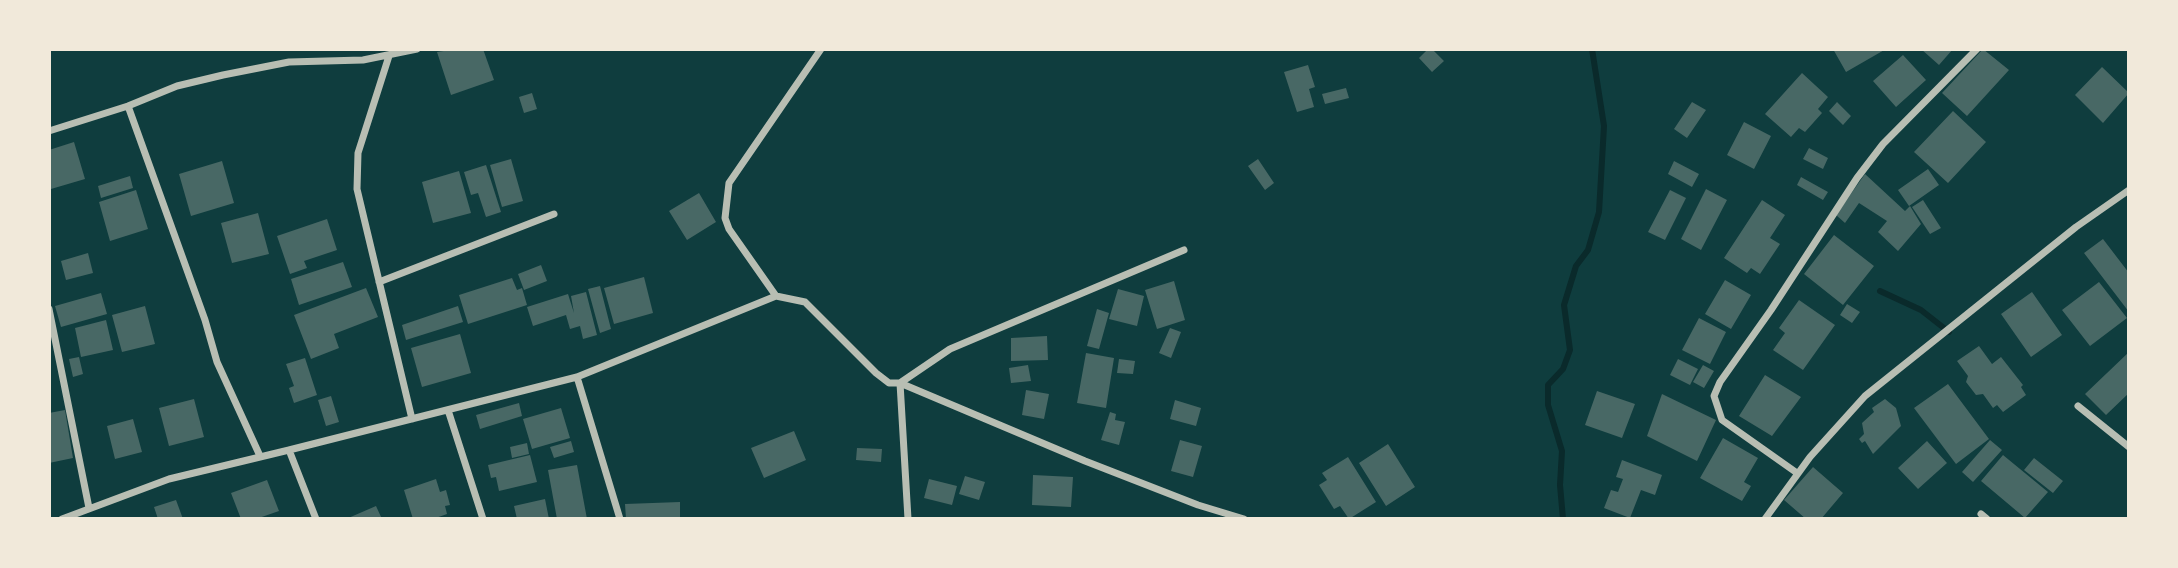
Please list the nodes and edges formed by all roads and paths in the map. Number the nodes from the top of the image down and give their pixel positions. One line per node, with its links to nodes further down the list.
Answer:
1 (417, 49): 4 (street)
2 (821, 49): 11 (street)
3 (1977, 49): 21 (street)
4 (389, 56): 5 (street); 10 (street)
5 (128, 106): 6 (street); 20 (street)
6 (49, 131)
7 (2129, 190): 21 (street)
8 (554, 214): 10 (street)
9 (1184, 250): 14 (street)
10 (380, 282): 17 (street)
11 (776, 296): 13 (street); 14 (street)
12 (49, 309): 22 (street)
13 (577, 376): 16 (street); 26 (street)
14 (900, 383): 27 (street); 28 (street)
15 (2078, 406): 18 (street)
16 (448, 410): 17 (street); 25 (street)
17 (412, 419): 19 (street)
18 (2129, 447)
19 (289, 450): 20 (street); 24 (street)
20 (260, 456): 22 (street)
21 (1797, 473): 29 (street)
22 (89, 508): 23 (street)
23 (62, 519)
24 (316, 519)
25 (483, 519)
26 (620, 519)
27 (908, 519)
28 (1244, 519)
29 (1765, 519)

